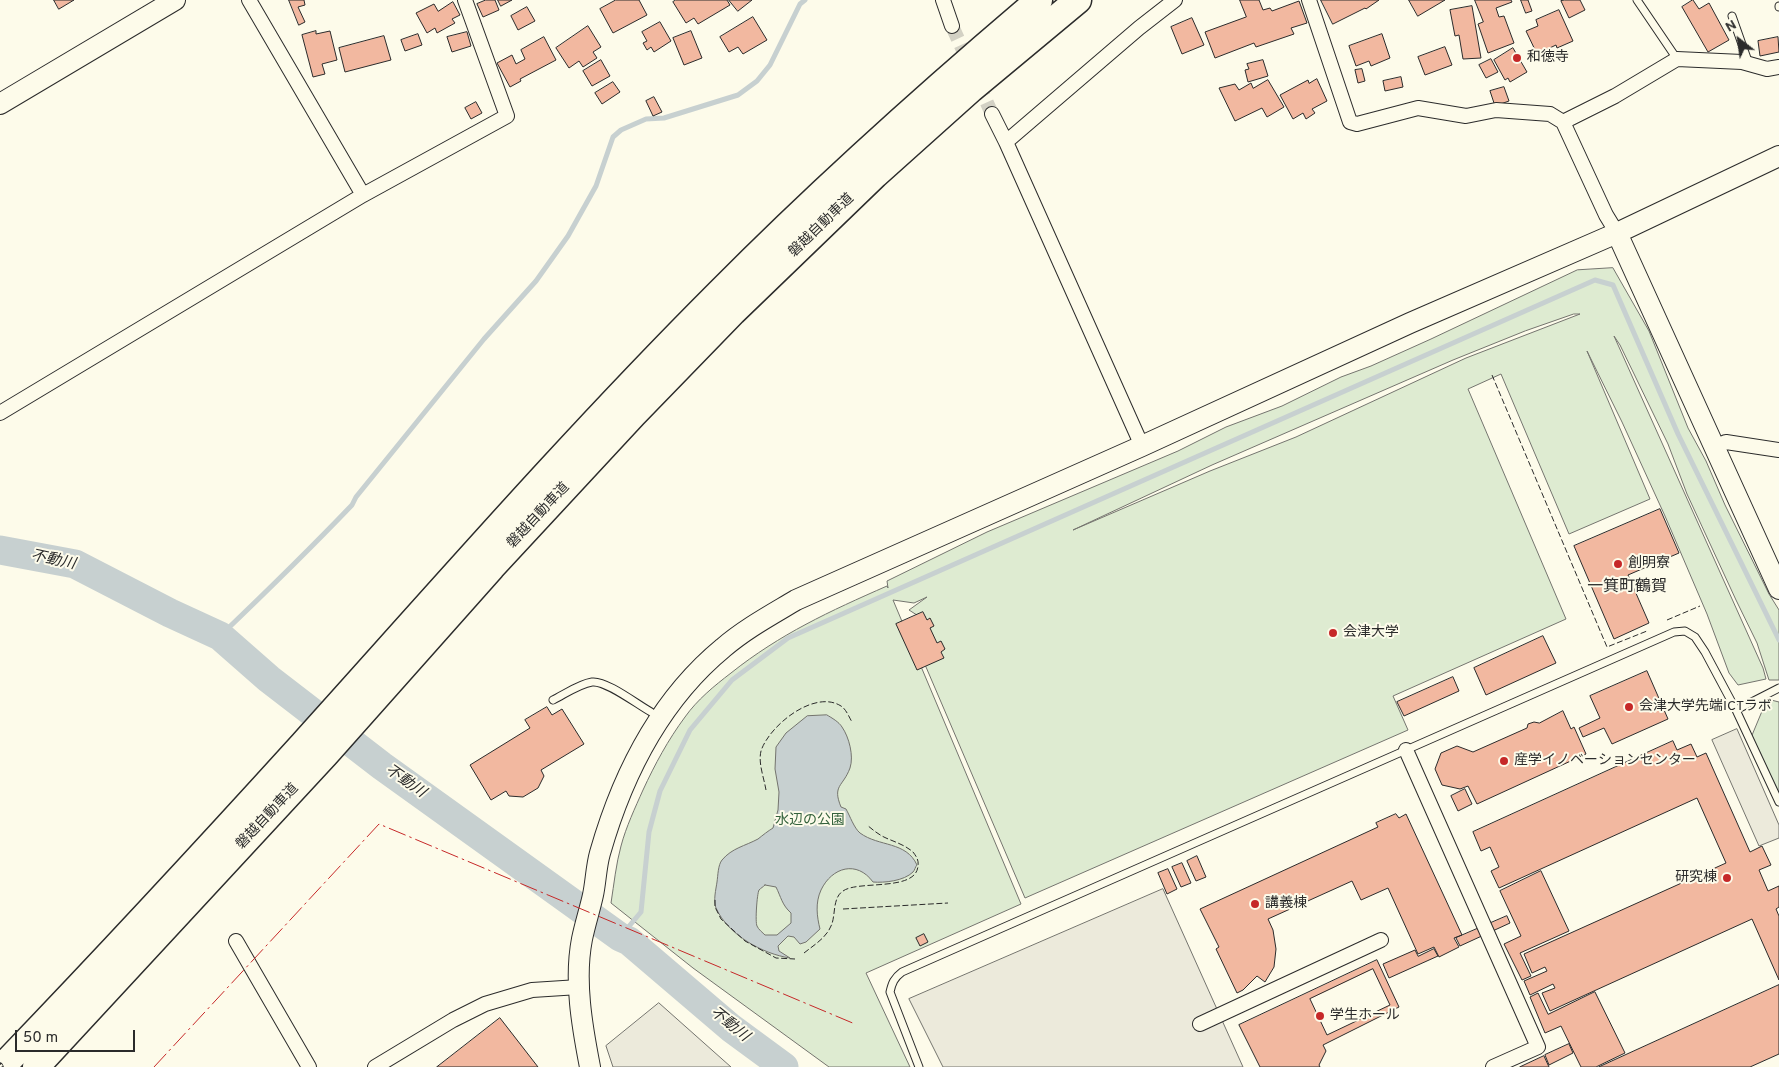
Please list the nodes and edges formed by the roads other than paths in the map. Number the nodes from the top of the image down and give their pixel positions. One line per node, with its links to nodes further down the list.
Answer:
1 (175, 0): 15 (street)
2 (249, 0): 20 (street)
3 (465, 0): 20 (street)
4 (943, 0): 11 (street)
5 (1039, 0): 31 (highway, 磐越自動車道)
6 (1078, 0): 31 (highway, 磐越自動車道)
7 (1175, 0): 18 (street)
8 (1309, 0): 17 (street)
9 (1637, 0): 12 (lane)
10 (1732, 16): 13 (lane)
11 (952, 26)
12 (1678, 59): 13 (street); 17 (street)
13 (1749, 64): 14 (street)
14 (1779, 67)
15 (0, 104)
16 (992, 114): 18 (street)
17 (1563, 122): 21 (street)
18 (1006, 142): 23 (street)
19 (1779, 156): 21 (street)
20 (363, 195): 22 (street)
21 (1617, 232): 23 (street); 24 (street)
22 (0, 414)
23 (1142, 446): 36 (street)
24 (1714, 447): 25 (street); 26 (street)
25 (1779, 450)
26 (1779, 589)
27 (1779, 688): 29 (lane)
28 (553, 700): 30 (lane)
29 (1736, 710): 32 (lane); 33 (lane)
30 (651, 712)
31 (316, 747): 38 (highway, 磐越自動車道)
32 (1406, 750): 42 (lane); 43 (street)
33 (1779, 802)
34 (1381, 940): 37 (street)
35 (236, 941): 39 (street)
36 (580, 987): 40 (street); 41 (street)
37 (1200, 1024)
38 (19, 1061)
39 (309, 1067)
40 (375, 1067)
41 (590, 1067)
42 (919, 1067)
43 (1493, 1067)

